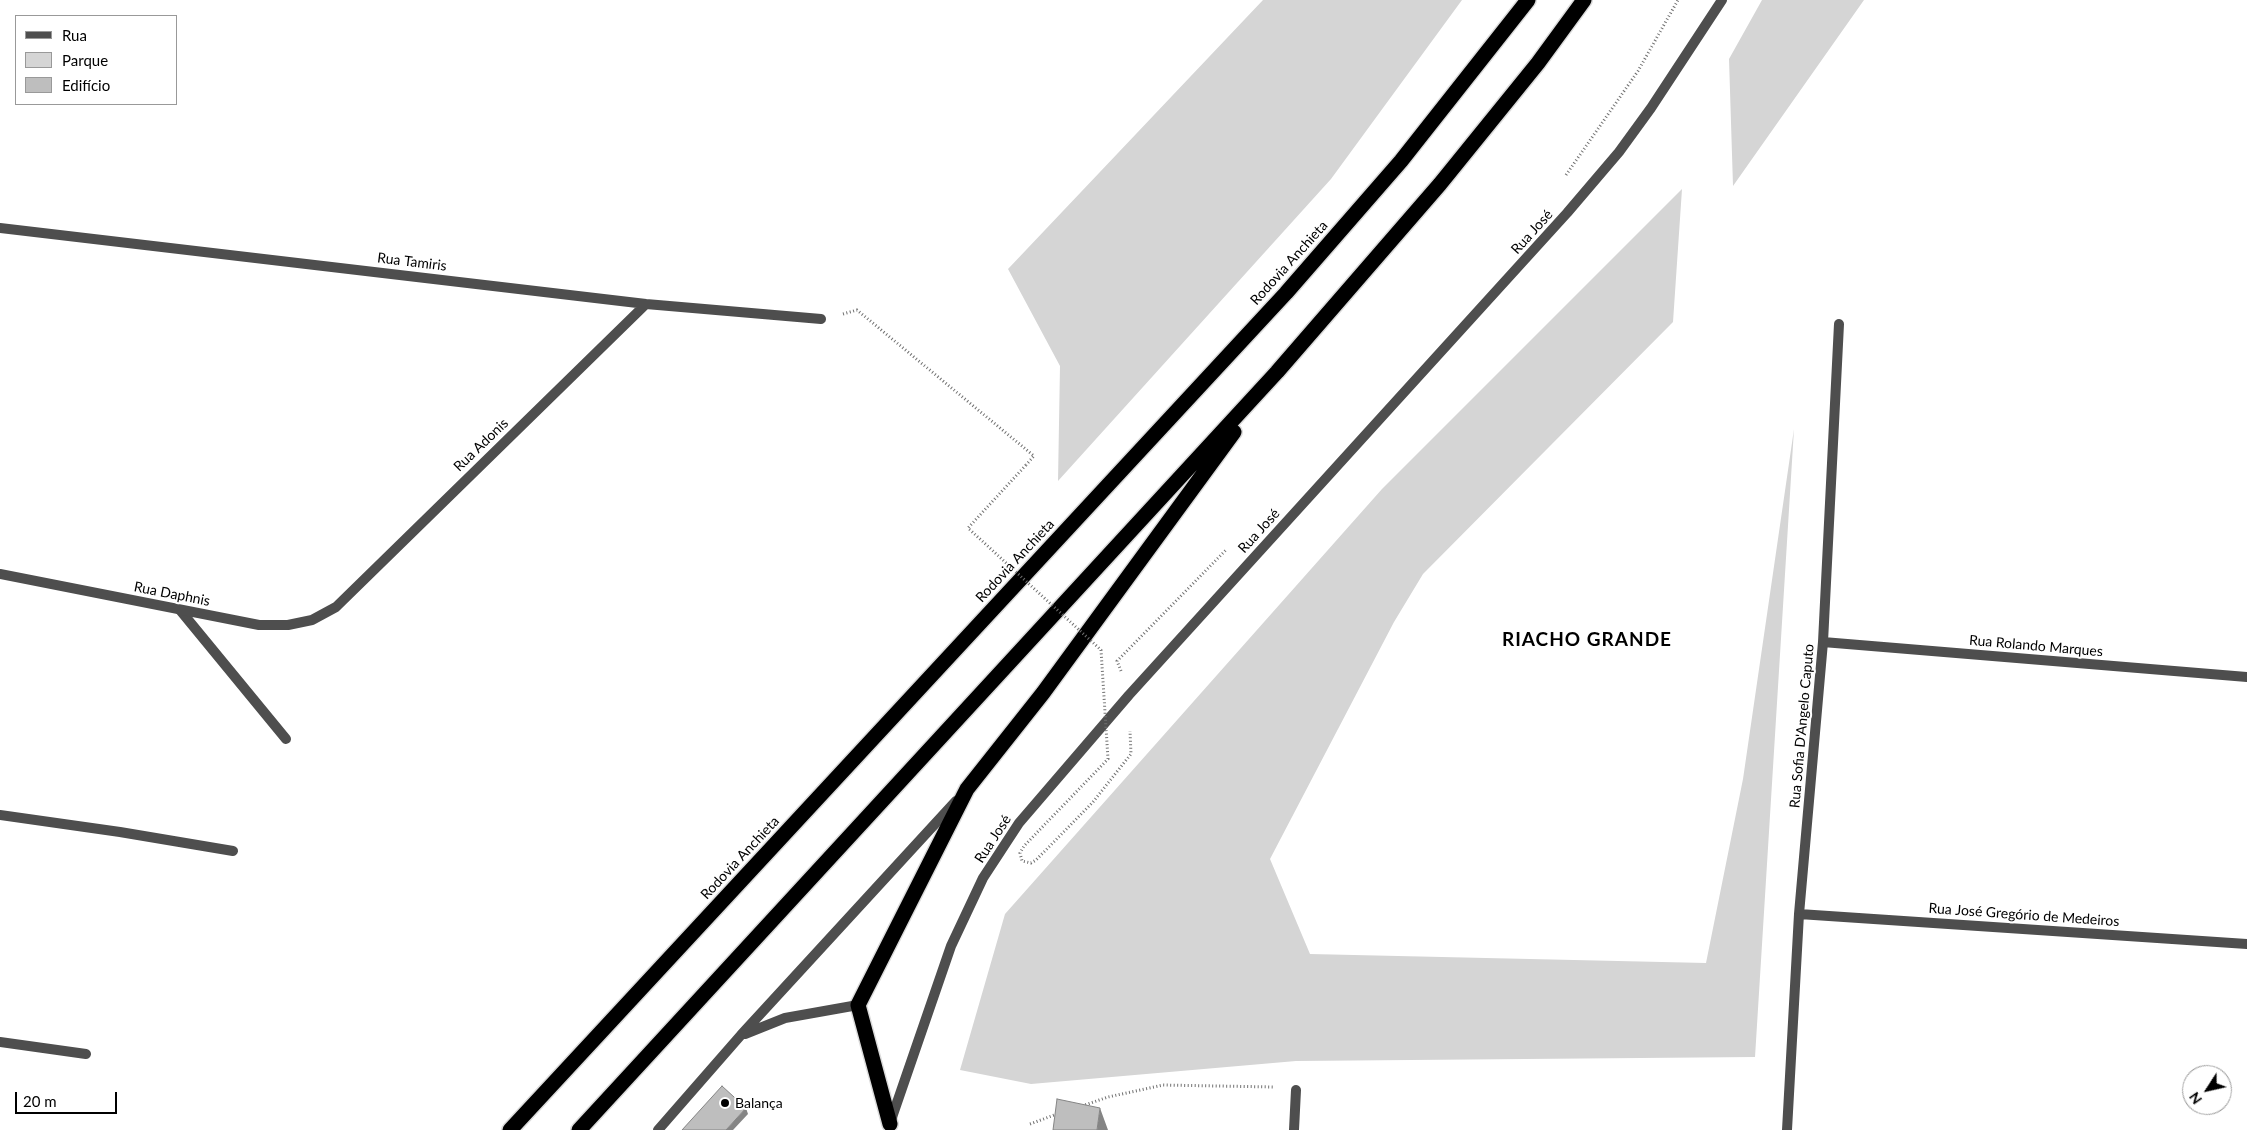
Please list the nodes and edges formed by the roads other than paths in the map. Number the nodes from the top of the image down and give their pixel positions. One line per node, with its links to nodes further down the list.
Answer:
1 (1528, 0): 26 (highway, Rodovia Anchieta)
2 (1584, 0): 8 (highway)
3 (1722, 0): 25 (street, Rua José)
4 (0, 228): 5 (street, Rua Tamiris)
5 (646, 304): 6 (street, Rua Tamiris); 10 (street, Rua Adonis)
6 (821, 319)
7 (1839, 324): 12 (street, Rua Sofia D'Angelo Caputo)
8 (1277, 372): 15 (highway); 27 (highway)
9 (0, 574): 11 (street, Rua Daphnis)
10 (336, 607): 11 (street, Rua Daphnis)
11 (180, 610): 14 (street)
12 (1823, 642): 13 (street, Rua Rolando Marques); 18 (street, Rua Sofia D'Angelo Caputo)
13 (2247, 677)
14 (286, 739)
15 (967, 789): 20 (highway); 21 (street)
16 (0, 815): 17 (street)
17 (233, 851)
18 (1799, 914): 19 (street, Rua José Gregório de Medeiros); 30 (street, Rua Sofia D'Angelo Caputo)
19 (2247, 944)
20 (858, 1005): 21 (street); 25 (highway)
21 (741, 1035): 28 (street)
22 (0, 1042): 23 (street)
23 (86, 1054)
24 (1296, 1090): 29 (street)
25 (890, 1124)
26 (510, 1130)
27 (579, 1130)
28 (658, 1130)
29 (1294, 1130)
30 (1787, 1130)

